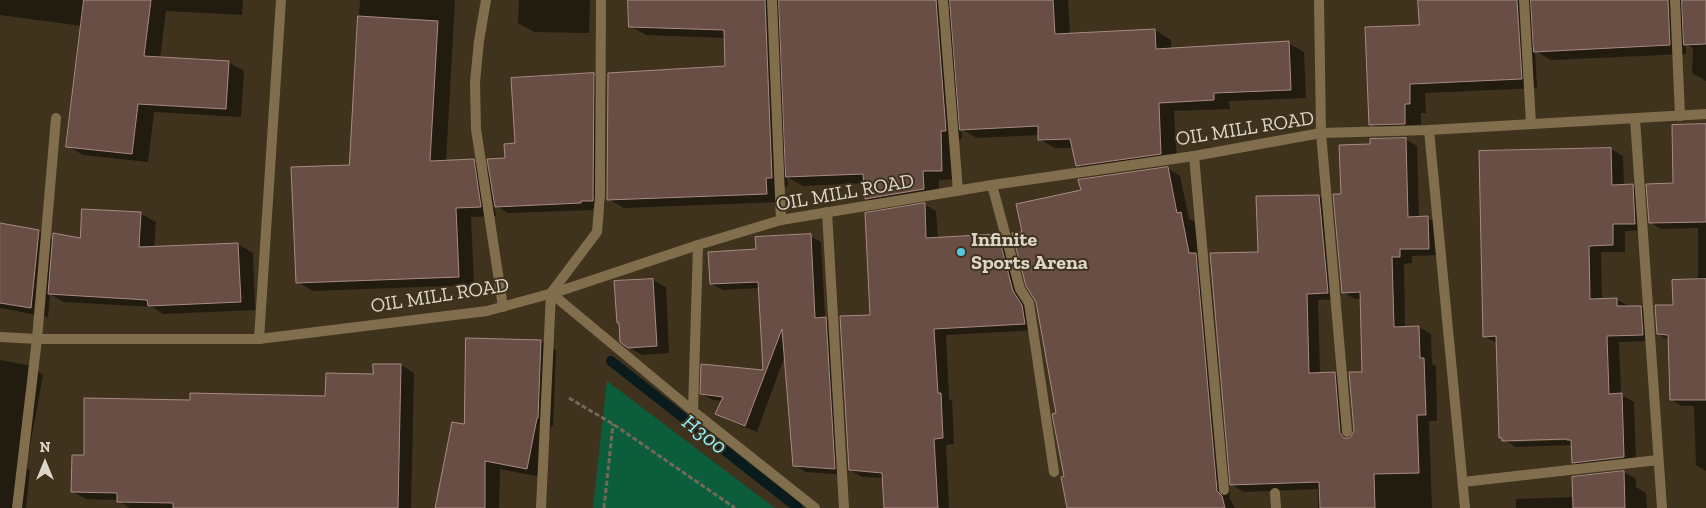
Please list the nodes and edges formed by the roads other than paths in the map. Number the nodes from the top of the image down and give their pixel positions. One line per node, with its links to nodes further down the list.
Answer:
1 (280, 0): 26 (street)
2 (486, 0): 23 (street)
3 (601, 0): 22 (street)
4 (772, 0): 20 (street)
5 (943, 0): 18 (street)
6 (1319, 0): 15 (street)
7 (1524, 0): 13 (street)
8 (1675, 0): 10 (street)
9 (1706, 114): 10 (street, OIL MILL ROAD)
10 (1680, 116): 12 (street, OIL MILL ROAD)
11 (56, 118): 25 (street)
12 (1635, 119): 13 (street, OIL MILL ROAD); 29 (street)
13 (1531, 124): 14 (street, OIL MILL ROAD)
14 (1429, 130): 15 (street, OIL MILL ROAD); 31 (street)
15 (1322, 133): 16 (street, OIL MILL ROAD); 28 (street)
16 (1194, 156): 17 (street, OIL MILL ROAD); 32 (street)
17 (992, 185): 18 (street, OIL MILL ROAD); 30 (street)
18 (958, 191): 19 (street, OIL MILL ROAD)
19 (827, 212): 20 (street, OIL MILL ROAD); 37 (street)
20 (781, 220): 21 (street, OIL MILL ROAD)
21 (698, 245): 22 (street, OIL MILL ROAD); 27 (street)
22 (551, 293): 23 (street, OIL MILL ROAD); 27 (street); 35 (street)
23 (503, 307): 26 (street, OIL MILL ROAD)
24 (0, 337): 25 (street, OIL MILL ROAD)
25 (37, 339): 26 (street, OIL MILL ROAD); 34 (street)
26 (259, 339)
27 (693, 411): 36 (street)
28 (1347, 432)
29 (1658, 460): 31 (street); 40 (street)
30 (1054, 472)
31 (1463, 482): 39 (street)
32 (1224, 490)
33 (1275, 493): 38 (street)
34 (17, 508)
35 (541, 508)
36 (815, 508)
37 (844, 508)
38 (1276, 508)
39 (1465, 508)
40 (1662, 508)

